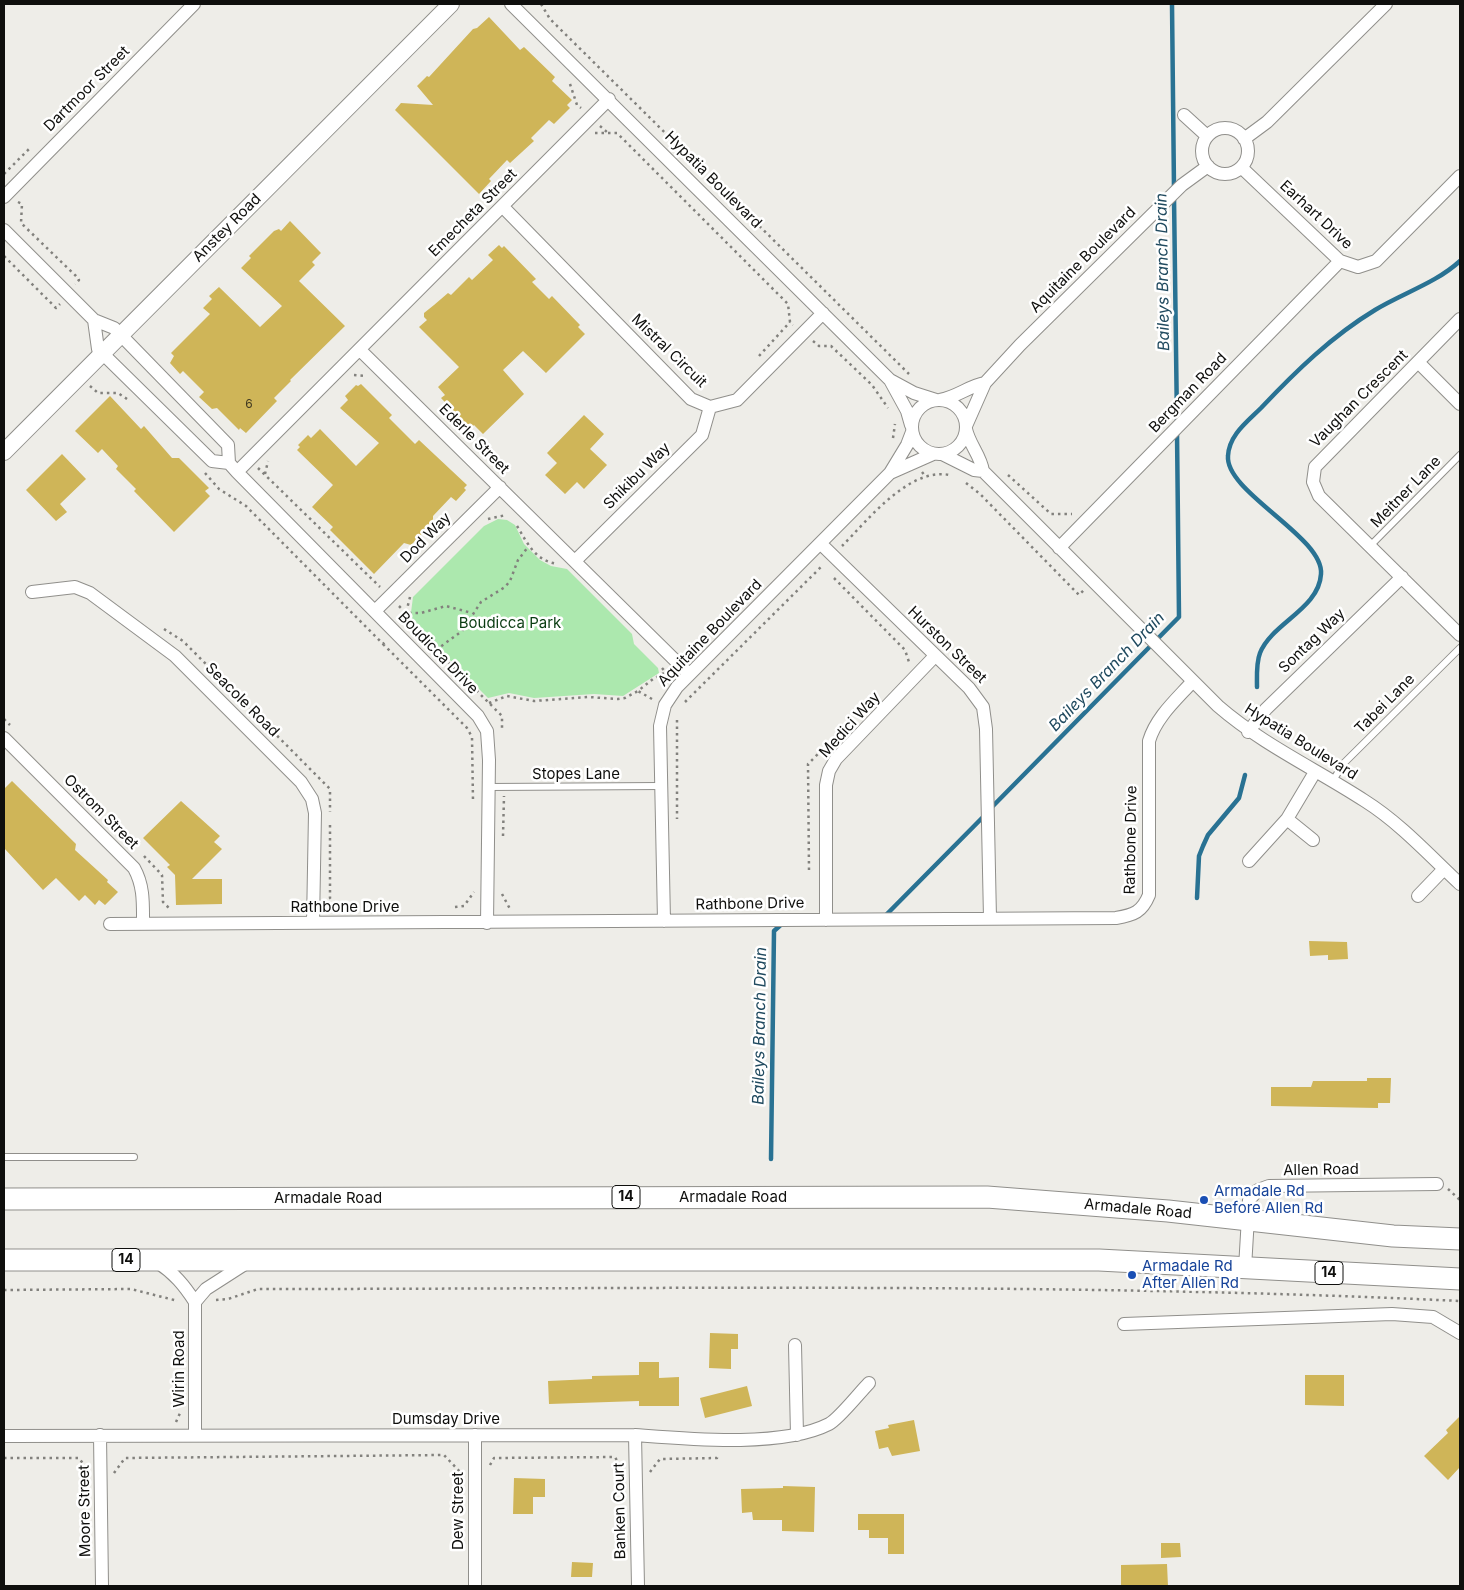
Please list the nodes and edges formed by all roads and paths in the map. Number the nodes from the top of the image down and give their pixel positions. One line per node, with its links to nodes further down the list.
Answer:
1 (194, 4): 17 (street, Dartmoor Street)
2 (451, 4): 27 (street, Anstey Road)
3 (511, 4): 7 (street, Hypatia Boulevard)
4 (541, 4): 35 (path)
5 (1386, 4): 12 (street)
6 (569, 81): 9 (path)
7 (609, 99): 9 (street, Emecheta Street); 22 (street, Hypatia Boulevard)
8 (1184, 115): 11 (street)
9 (591, 118): 10 (path); 18 (street, Emecheta Street)
10 (608, 133): 13 (path); 25 (path)
11 (1207, 136): 12 (street); 14 (street)
12 (1244, 139): 15 (street)
13 (588, 140)
14 (1208, 166): 15 (street); 34 (street, Aquitaine Boulevard)
15 (1242, 168): 20 (street, Earhart Drive)
16 (1460, 176): 20 (street, Earhart Drive)
17 (6, 195): 21 (path)
18 (503, 207): 28 (street, Emecheta Street); 40 (street, Mistral Circuit)
19 (4, 230): 24 (street)
20 (1340, 261): 62 (street, Bergman Road)
21 (79, 280)
22 (823, 313): 26 (street, Mistral Circuit); 33 (street, Hypatia Boulevard)
23 (1460, 319): 31 (street, Vaughan Crescent)
24 (94, 320): 27 (street); 29 (street)
25 (790, 322): 26 (path); 30 (path)
26 (803, 333): 40 (street, Mistral Circuit); 41 (path)
27 (120, 335): 29 (street, Anstey Road); 50 (street)
28 (360, 350): 50 (street); 57 (street, Ederle Street)
29 (102, 353): 32 (street, Anstey Road); 50 (street, Boudicca Drive)
30 (758, 357)
31 (1418, 362): 39 (street); 60 (street, Vaughan Crescent)
32 (79, 377): 37 (path); 44 (street, Anstey Road)
33 (890, 380): 35 (street); 38 (street)
34 (985, 383): 36 (street, Aquitaine Boulevard); 43 (street, Aquitaine Boulevard)
35 (914, 392): 36 (street)
36 (938, 400): 42 (street); 43 (street)
37 (132, 403)
38 (902, 404): 41 (path); 42 (street)
39 (1460, 404)
40 (710, 407): 64 (street, Shikibu Way)
41 (892, 414): 45 (path)
42 (912, 428): 45 (street); 46 (street)
43 (966, 428): 46 (street); 53 (street, Hypatia Boulevard)
44 (4, 452)
45 (903, 452): 54 (street)
46 (938, 454): 48 (street); 49 (street, Hypatia Boulevard)
47 (1460, 455): 60 (lane, Meitner Lane)
48 (913, 463): 54 (street); 56 (path)
49 (967, 465): 53 (street, Hypatia Boulevard); 55 (path)
50 (233, 467): 69 (street, Boudicca Drive)
51 (200, 468): 76 (path)
52 (1003, 470): 58 (path)
53 (984, 471): 62 (street, Hypatia Boulevard)
54 (890, 473): 59 (street, Aquitaine Boulevard)
55 (957, 476): 56 (path); 67 (path)
56 (926, 477): 63 (path)
57 (500, 487): 64 (street, Ederle Street); 69 (street, Dod Way)
58 (1074, 514)
59 (821, 544): 63 (street, Hurston Street); 82 (street, Aquitaine Boulevard)
60 (1370, 546): 66 (street, Vaughan Crescent)
61 (528, 547): 71 (path)
62 (1059, 548): 67 (street, Hypatia Boulevard)
63 (832, 555): 65 (path); 79 (street, Hurston Street)
64 (575, 561): 82 (street, Ederle Street)
65 (822, 566): 80 (path); 87 (path)
66 (1402, 577): 75 (street, Vaughan Crescent); 92 (street, Sontag Way)
67 (1092, 581): 83 (street, Hypatia Boulevard)
68 (32, 592): 111 (street, Seacole Road)
69 (374, 611): 74 (street, Boudicca Drive)
70 (406, 613): 71 (path)
71 (472, 613): 78 (path)
72 (405, 619): 74 (path)
73 (159, 626): 112 (path)
74 (394, 630): 76 (path); 97 (street, Boudicca Drive)
75 (1460, 635)
76 (383, 644): 98 (path)
77 (1460, 648): 95 (lane, Tabei Lane)
78 (436, 650)
79 (934, 656): 114 (street, Hurston Street); 115 (street, Medici Way)
80 (903, 669)
81 (664, 673): 84 (path)
82 (689, 674): 96 (street, Aquitaine Boulevard)
83 (1193, 680): 92 (street, Hypatia Boulevard); 114 (street, Rathbone Drive)
84 (638, 691): 85 (path); 86 (path)
85 (489, 702)
86 (650, 707)
87 (679, 708)
88 (676, 717): 99 (path)
89 (856, 717): 105 (path)
90 (4, 719): 91 (path)
91 (11, 726)
92 (1248, 732): 94 (street, Hypatia Boulevard)
93 (4, 738): 120 (street, Ostrom Street)
94 (1315, 772): 95 (street, Hypatia Boulevard); 100 (street)
95 (1332, 782): 104 (street, Hypatia Boulevard)
96 (662, 786): 97 (lane, Stopes Lane); 116 (street, Aquitaine Boulevard)
97 (489, 787): 118 (street, Boudicca Drive)
98 (473, 804)
99 (677, 819)
100 (1287, 819): 101 (street); 103 (street)
101 (1313, 840)
102 (142, 854): 110 (path)
103 (1248, 861)
104 (1444, 869): 106 (street, Hypatia Boulevard); 108 (street)
105 (809, 870)
106 (1460, 884)
107 (474, 891): 109 (path)
108 (1418, 896)
109 (455, 906)
110 (178, 909)
111 (314, 909): 112 (path); 117 (street, Seacole Road)
112 (340, 909): 113 (path)
113 (350, 909)
114 (990, 918): 115 (street, Rathbone Drive)
115 (826, 920): 116 (street, Rathbone Drive)
116 (664, 921): 118 (street, Rathbone Drive)
117 (314, 923): 118 (street, Rathbone Drive); 120 (street, Rathbone Drive)
118 (487, 923)
119 (110, 924): 120 (street, Rathbone Drive)
120 (143, 924)
121 (4, 1157): 122 (lane)
122 (134, 1157)
123 (1437, 1184): 125 (street, Allen Road)
124 (4, 1199): 125 (highway, Armadale Road / 14)
125 (1247, 1219): 126 (highway, Armadale Road / 14); 130 (street, Allen Road)
126 (1460, 1239)
127 (4, 1260): 128 (highway, 14)
128 (154, 1260): 129 (highway, 14); 134 (street)
129 (249, 1261): 130 (highway, 14); 134 (street)
130 (1246, 1268): 131 (highway, 14)
131 (1460, 1279)
132 (4, 1290): 134 (path)
133 (1460, 1301): 134 (path)
134 (195, 1302): 142 (street, Wirin Road)
135 (1124, 1324): 136 (street)
136 (1460, 1333)
137 (795, 1345): 145 (street)
138 (869, 1382): 145 (street, Dumsday Drive)
139 (182, 1409): 140 (path)
140 (169, 1427)
141 (100, 1435): 142 (street, Dumsday Drive); 146 (street, Dumsday Drive); 149 (street, Moore Street)
142 (195, 1435): 143 (street, Dumsday Drive)
143 (475, 1435): 144 (street, Dumsday Drive); 150 (street, Dew Street)
144 (635, 1435): 147 (street, Dumsday Drive); 151 (street, Banken Court)
145 (797, 1435): 147 (street, Dumsday Drive)
146 (4, 1436)
147 (716, 1441): 151 (path)
148 (4, 1458): 149 (path)
149 (100, 1474): 150 (path); 152 (street, Moore Street)
150 (475, 1475): 151 (path); 153 (street, Dew Street)
151 (636, 1478): 154 (street, Banken Court)
152 (102, 1586)
153 (475, 1586)
154 (638, 1586)

